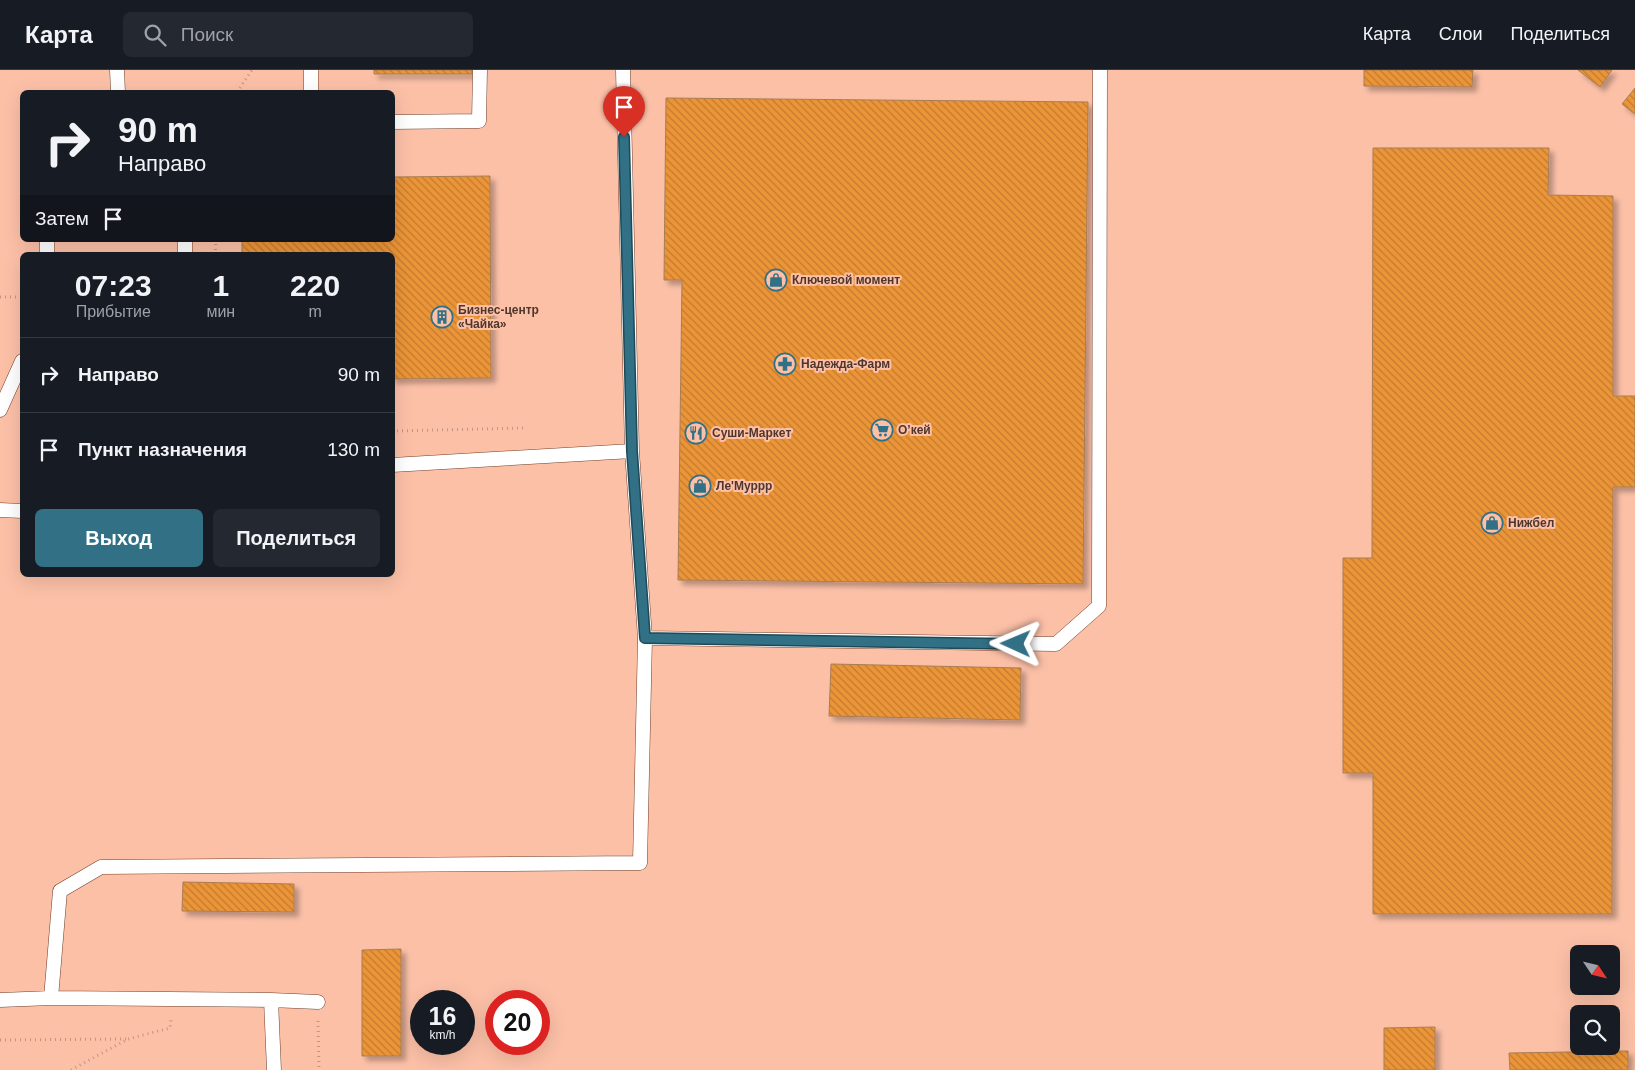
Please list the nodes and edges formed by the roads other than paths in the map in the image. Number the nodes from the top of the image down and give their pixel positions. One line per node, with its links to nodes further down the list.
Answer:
1 (117, 70): 6 (lane)
2 (311, 70): 7 (lane)
3 (480, 70): 8 (lane)
4 (623, 70): 11 (lane)
5 (1100, 70): 15 (lane)
6 (118, 90)
7 (311, 90)
8 (395, 122)
9 (20, 365): 10 (lane)
10 (0, 410)
11 (632, 451): 12 (lane); 15 (lane)
12 (395, 465)
13 (0, 510): 14 (lane)
14 (20, 510)
15 (645, 638): 16 (lane)
16 (51, 998): 17 (lane); 18 (lane)
17 (0, 1000)
18 (271, 1000): 19 (lane); 20 (lane)
19 (318, 1002)
20 (274, 1070)

